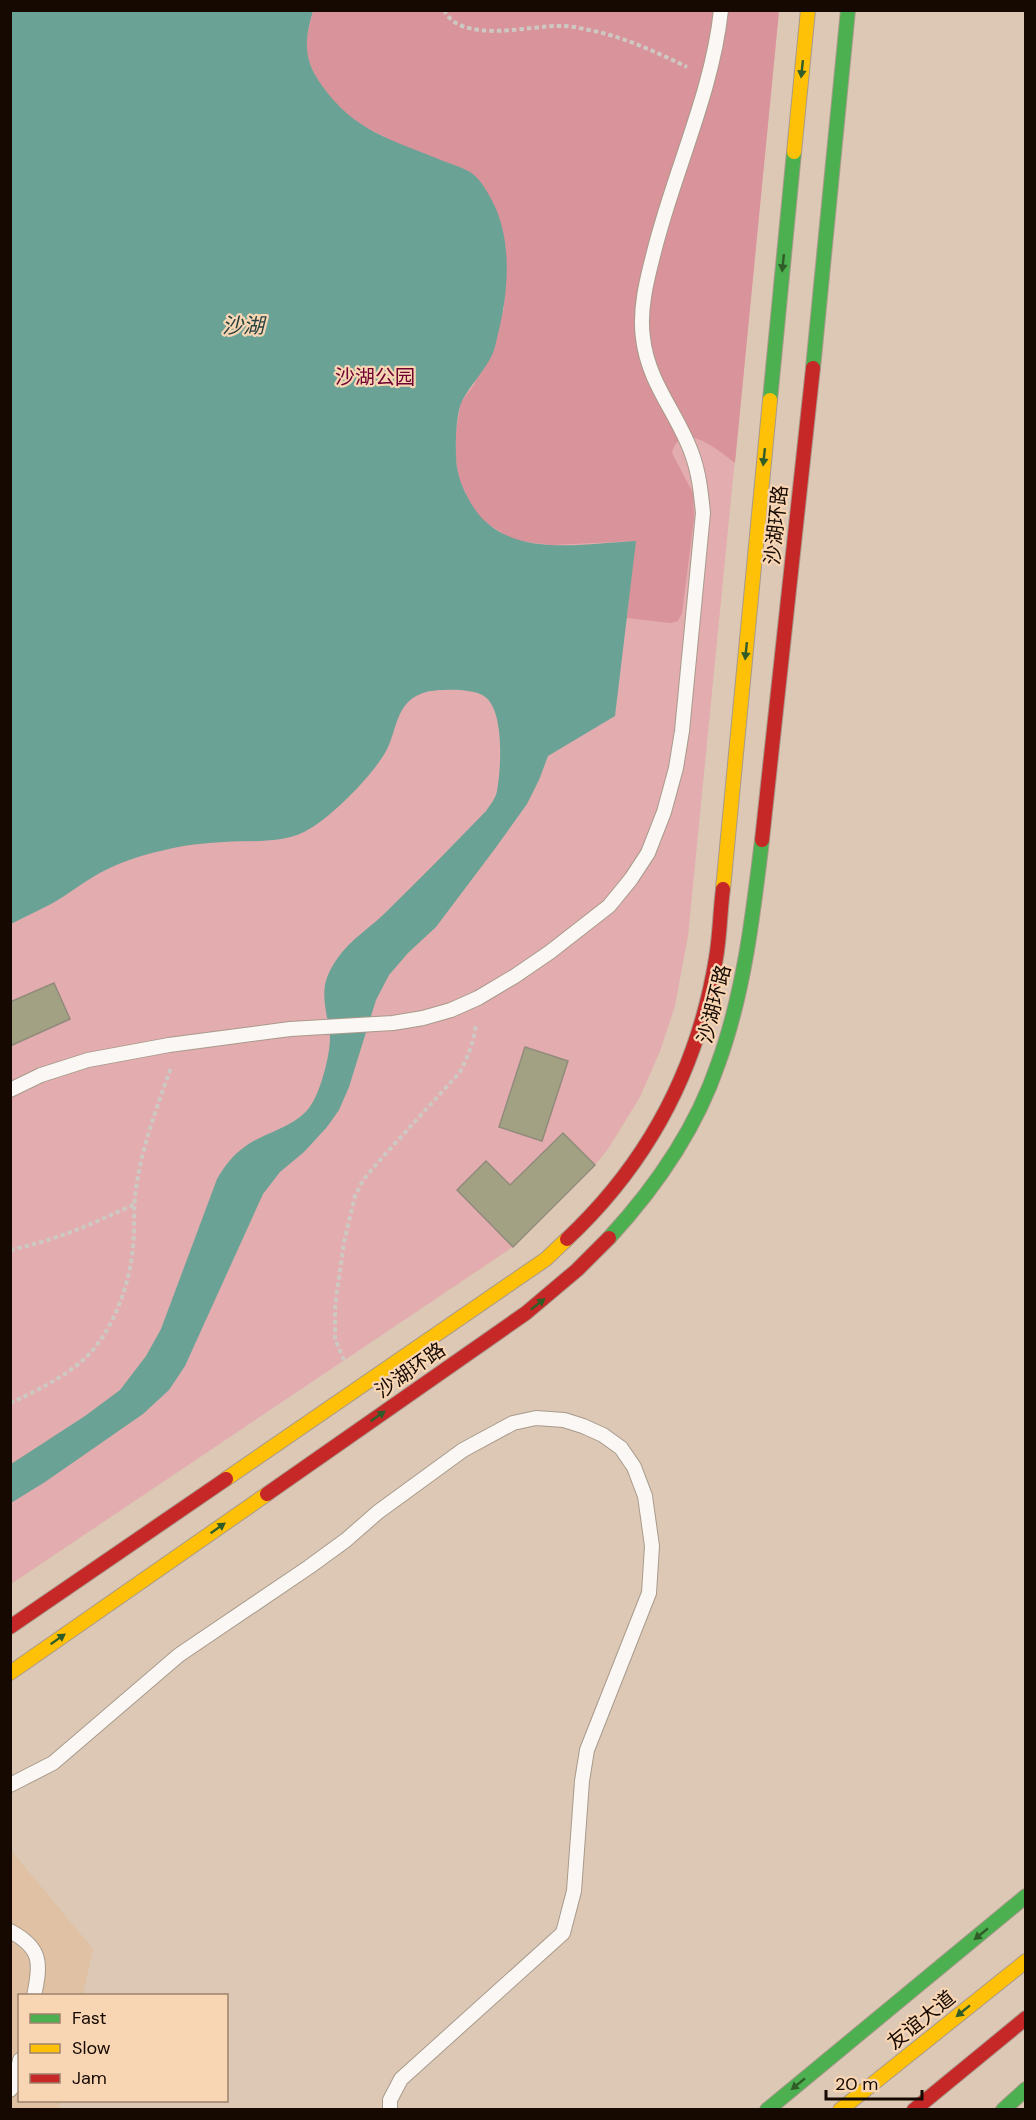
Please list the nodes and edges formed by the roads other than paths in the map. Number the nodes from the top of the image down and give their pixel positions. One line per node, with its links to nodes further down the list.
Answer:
1 (721, 10): 4 (lane)
2 (808, 10): 5 (street, 沙湖环路, one-way to 5)
3 (848, 10): 6 (street, 沙湖环路, one-way to 3)
4 (10, 1090)
5 (10, 1627)
6 (10, 1673)
7 (10, 1785): 16 (lane)
8 (1026, 1896): 17 (street, one-way to 17)
9 (10, 1931): 11 (lane)
10 (1026, 1961): 18 (street, 友谊大道, one-way to 18)
11 (34, 1994)
12 (1026, 2018): 19 (street)
13 (18, 2068): 15 (lane)
14 (1026, 2089): 20 (street)
15 (10, 2090)
16 (390, 2109)
17 (767, 2109)
18 (840, 2109)
19 (914, 2109)
20 (1003, 2109)

